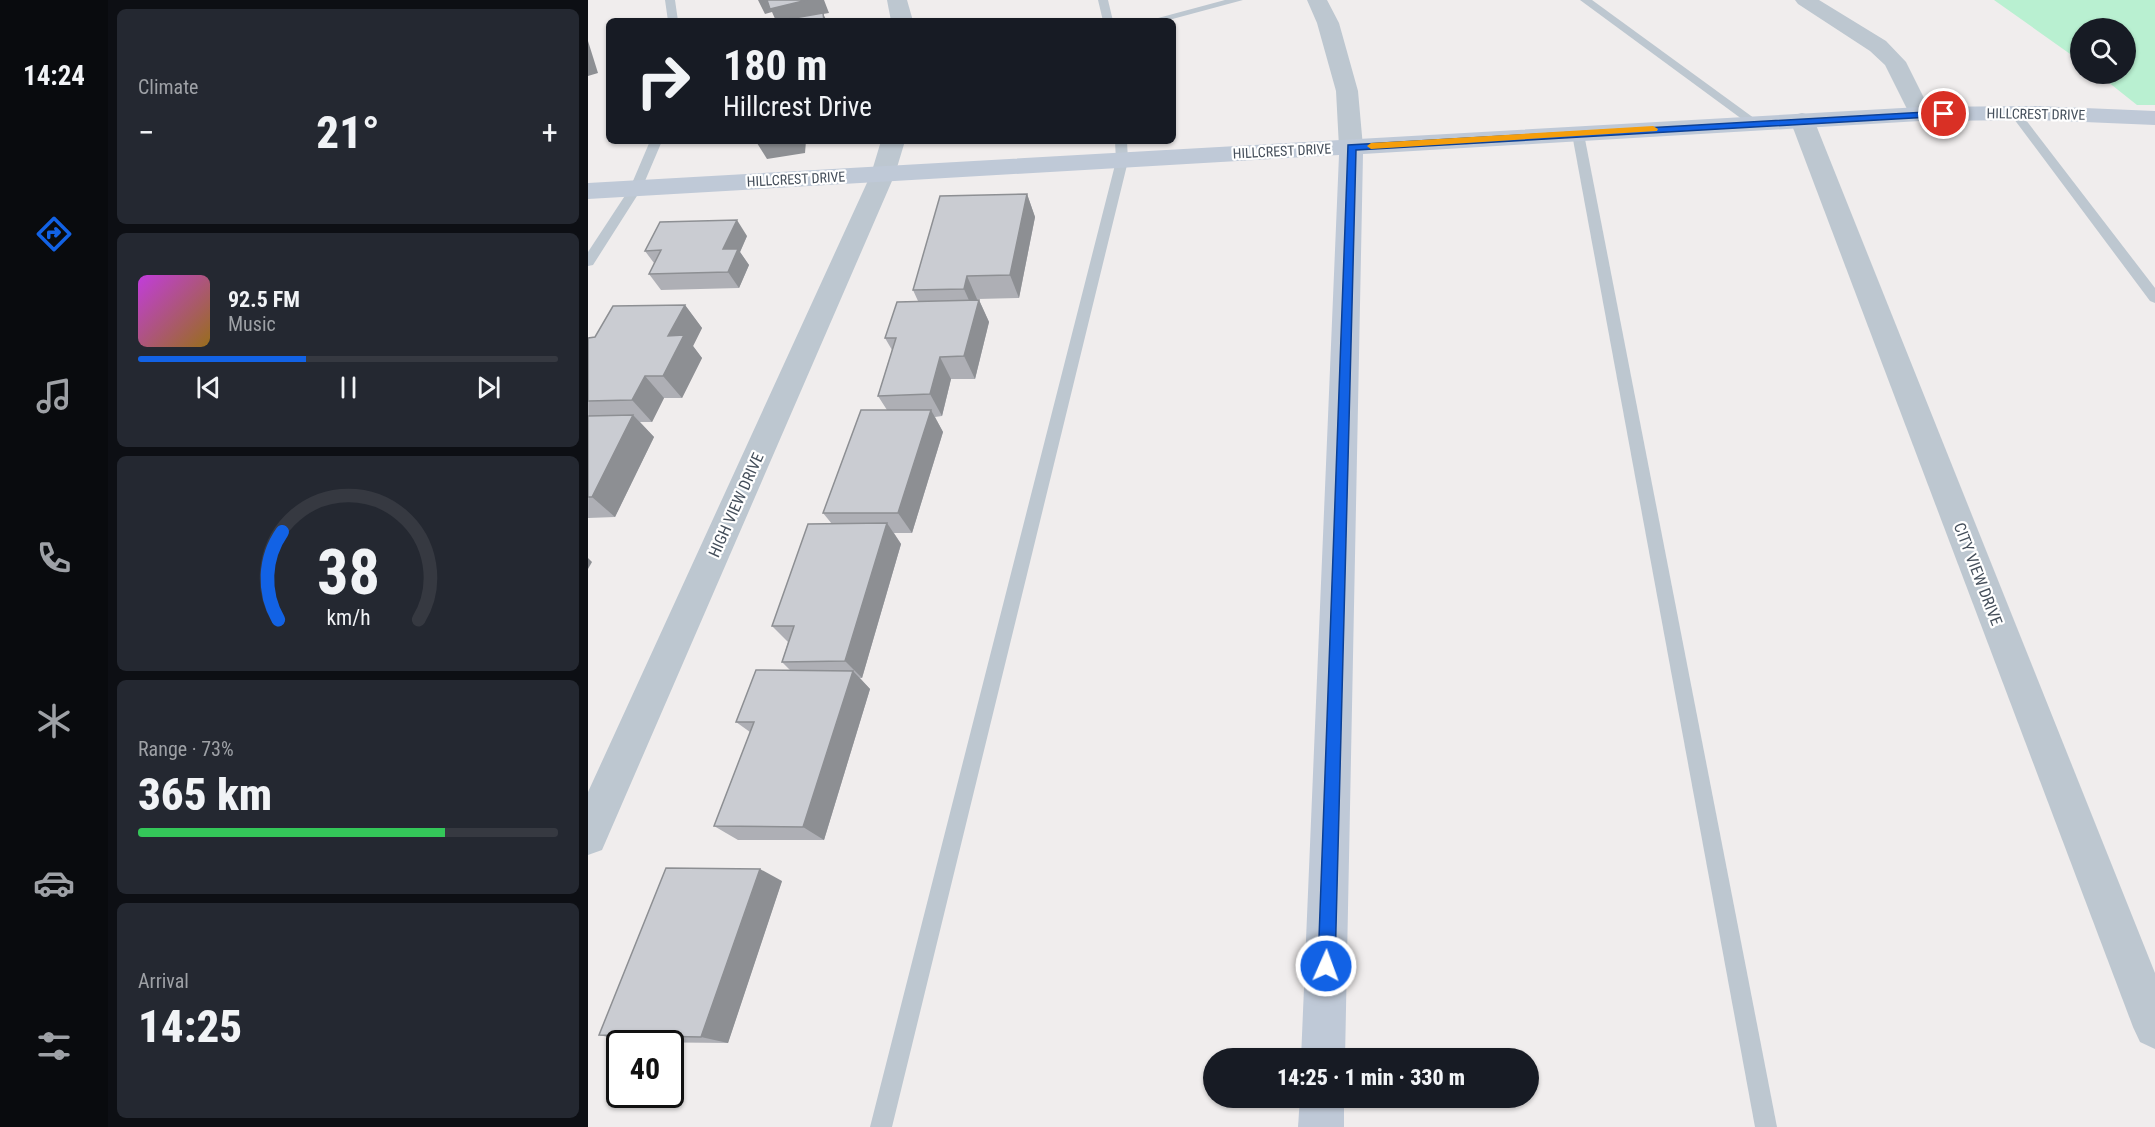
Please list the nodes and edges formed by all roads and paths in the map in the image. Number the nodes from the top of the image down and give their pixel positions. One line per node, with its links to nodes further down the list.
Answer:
1 (670, 0): 8 (lane)
2 (897, 0): 9 (street)
3 (1103, 0): 10 (lane)
4 (1238, 0): 11 (lane)
5 (1317, 0): 20 (street)
6 (1586, 0): 16 (lane)
7 (1805, 0): 13 (street)
8 (673, 18)
9 (901, 18)
10 (1107, 18)
11 (1164, 18)
12 (2015, 113): 13 (street, HILLCREST DRIVE); 14 (street, HILLCREST DRIVE); 26 (lane)
13 (1920, 114): 15 (street, HILLCREST DRIVE)
14 (2155, 118)
15 (1802, 120): 16 (street, HILLCREST DRIVE); 28 (street, CITY VIEW DRIVE)
16 (1754, 123): 17 (street, HILLCREST DRIVE)
17 (1578, 134): 20 (street, HILLCREST DRIVE); 33 (lane)
18 (655, 144): 23 (lane)
19 (892, 144): 22 (street, HIGH VIEW DRIVE)
20 (1351, 147): 21 (street, HILLCREST DRIVE); 29 (street)
21 (1122, 151): 22 (street, HILLCREST DRIVE); 31 (lane)
22 (883, 174): 23 (street, HILLCREST DRIVE); 27 (street, HIGH VIEW DRIVE)
23 (636, 188): 24 (street, HILLCREST DRIVE); 25 (lane)
24 (588, 191)
25 (588, 262)
26 (2155, 298)
27 (588, 836)
28 (2155, 1027)
29 (1323, 1048)
30 (1322, 1108): 32 (street)
31 (881, 1127)
32 (1321, 1127)
33 (1766, 1127)

